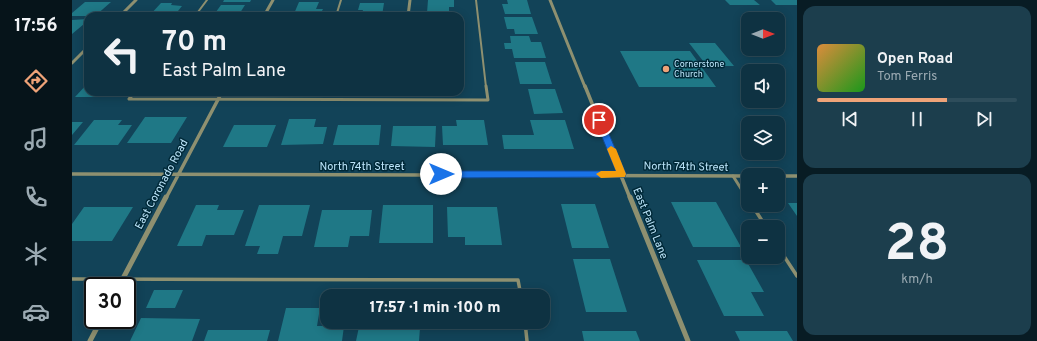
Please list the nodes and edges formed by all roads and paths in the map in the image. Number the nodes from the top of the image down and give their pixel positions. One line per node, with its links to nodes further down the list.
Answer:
1 (136, 0): 8 (street)
2 (208, 0): 9 (lane)
3 (273, 0): 10 (street)
4 (341, 0): 11 (lane)
5 (410, 0): 12 (street)
6 (476, 0): 17 (lane)
7 (550, 0): 19 (street, East Palm Lane)
8 (124, 12)
9 (198, 12)
10 (266, 12)
11 (337, 12)
12 (408, 12)
13 (84, 51): 14 (street)
14 (72, 63)
15 (132, 96): 17 (lane)
16 (220, 96): 17 (street, East Coronado Road)
17 (217, 100): 20 (street, East Coronado Road)
18 (72, 174): 20 (street, North 74th Street)
19 (622, 174): 20 (street, North 74th Street); 21 (street, North 74th Street); 37 (street, East Palm Lane)
20 (177, 175): 28 (street, East Coronado Road)
21 (733, 176): 22 (street, North 74th Street); 25 (lane)
22 (741, 176)
23 (785, 176): 24 (street)
24 (797, 176)
25 (741, 188)
26 (785, 257): 27 (lane)
27 (797, 276)
28 (124, 277)
29 (72, 279): 30 (lane)
30 (84, 279)
31 (136, 279): 32 (lane)
32 (520, 289)
33 (96, 329): 35 (street)
34 (526, 329): 36 (lane)
35 (90, 341)
36 (528, 341)
37 (688, 341)

